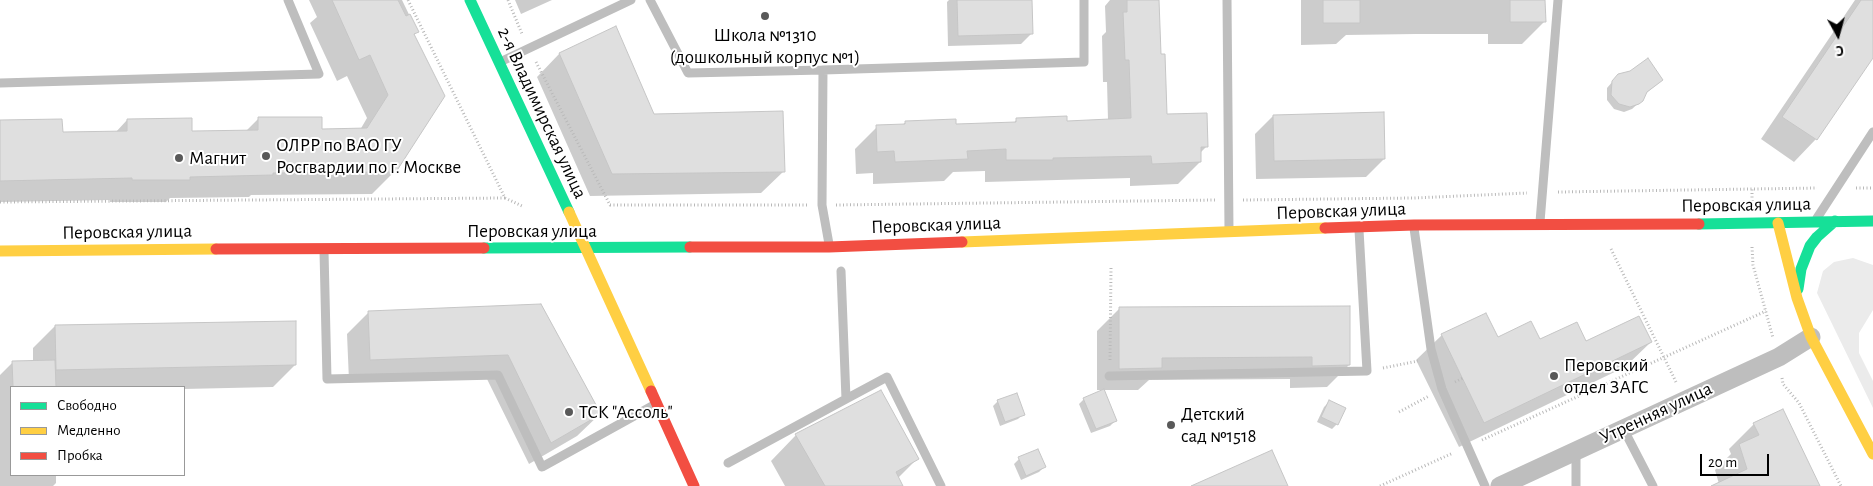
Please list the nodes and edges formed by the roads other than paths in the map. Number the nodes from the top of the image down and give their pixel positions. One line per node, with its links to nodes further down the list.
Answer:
1 (288, 0): 10 (lane)
2 (470, 0): 8 (main road, 2-я Владимирская улица)
3 (631, 0): 8 (lane)
4 (650, 0): 9 (lane)
5 (1084, 0): 9 (lane)
6 (1227, 0): 20 (lane)
7 (1558, 0): 16 (lane)
8 (499, 62): 23 (main road, 2-я Владимирская улица)
9 (823, 70): 21 (lane)
10 (0, 83)
11 (1873, 132): 14 (lane)
12 (1835, 221): 13 (main road, Перовская улица); 14 (main road, Перовская улица); 26 (main road)
13 (1868, 221): 19 (main road)
14 (1815, 222): 15 (main road, Перовская улица)
15 (1778, 223): 16 (main road, Перовская улица); 26 (main road)
16 (1540, 224): 17 (main road, Перовская улица)
17 (1414, 225): 18 (main road, Перовская улица); 37 (lane)
18 (1359, 228): 20 (main road, Перовская улица); 28 (lane)
19 (1873, 231)
20 (1229, 233): 21 (main road, Перовская улица)
21 (829, 247): 23 (main road, Перовская улица)
22 (324, 248): 23 (main road, Перовская улица); 24 (main road, Перовская улица); 30 (lane)
23 (586, 248): 30 (main road, 2-я Владимирская улица)
24 (0, 251)
25 (842, 271): 29 (lane)
26 (1798, 298): 27 (main road)
27 (1811, 337): 31 (street, Утренняя улица); 33 (main road)
28 (1109, 376)
29 (846, 399): 34 (lane); 36 (lane)
30 (657, 404): 35 (main road, 2-я Владимирская улица)
31 (1623, 428): 32 (street, Утренняя улица); 40 (lane)
32 (1576, 450): 38 (street, Утренняя улица); 39 (lane)
33 (1873, 454)
34 (728, 463)
35 (691, 485)
36 (941, 486)
37 (1485, 486)
38 (1500, 486)
39 (1576, 486)
40 (1653, 486)

